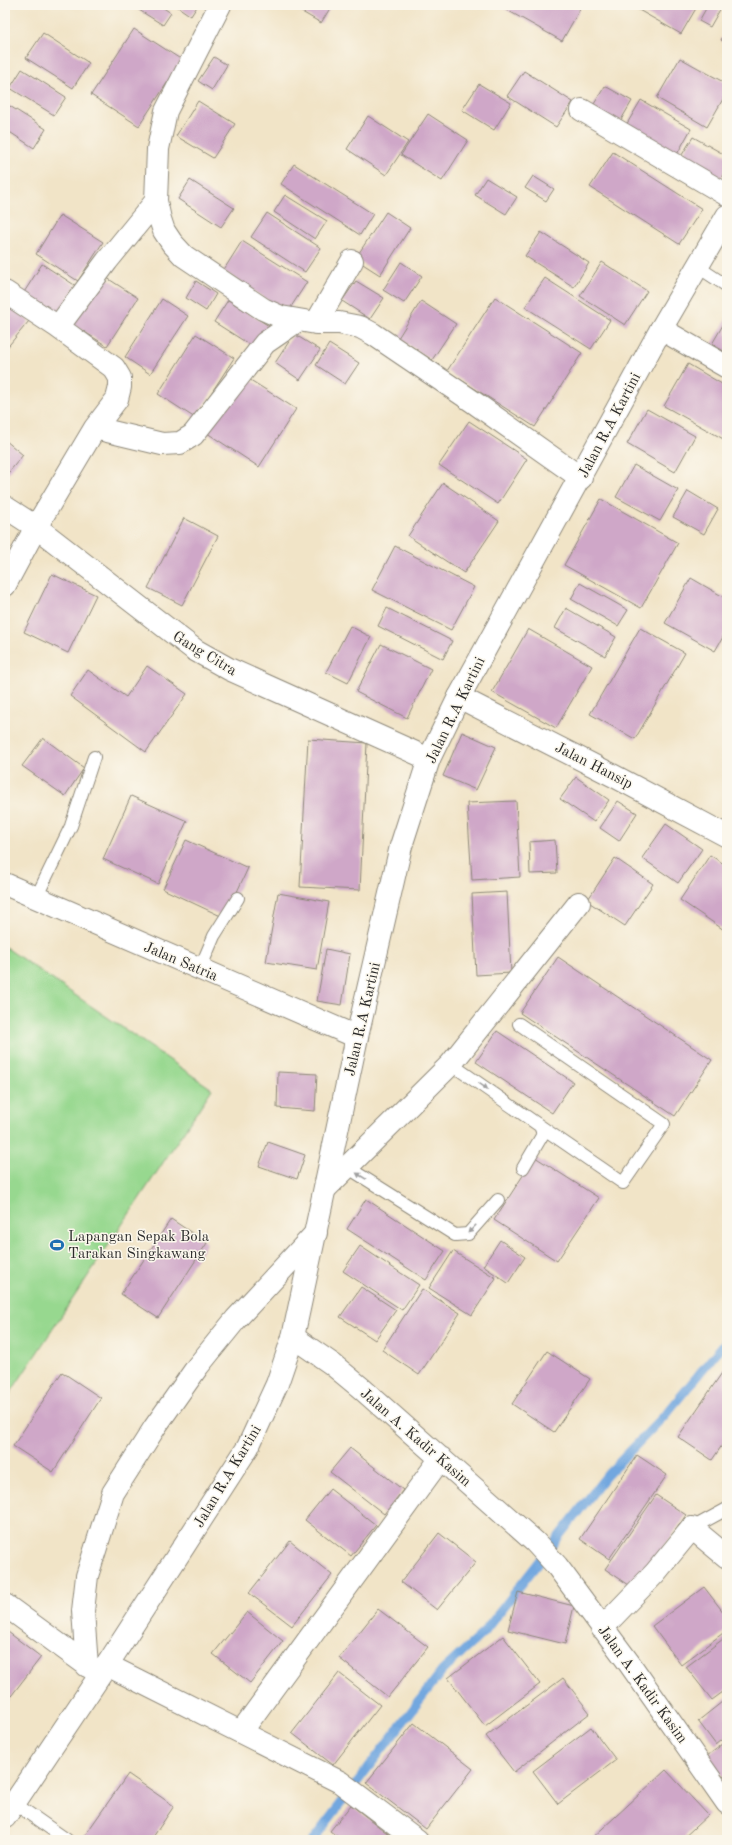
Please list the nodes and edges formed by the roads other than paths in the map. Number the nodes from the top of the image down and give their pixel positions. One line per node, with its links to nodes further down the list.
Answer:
1 (220, 5): 4 (street)
2 (582, 110): 3 (street)
3 (727, 195)
4 (156, 200): 10 (street); 11 (street)
5 (727, 216): 7 (street, Jalan R.A Kartini)
6 (352, 261): 10 (street)
7 (698, 267): 8 (lane); 12 (street, Jalan R.A Kartini)
8 (727, 286)
9 (5, 292): 11 (street)
10 (306, 322): 14 (street); 15 (street)
11 (58, 327): 14 (street)
12 (661, 329): 13 (street); 15 (street, Jalan R.A Kartini)
13 (727, 367)
14 (95, 428): 17 (street)
15 (581, 478): 19 (street, Jalan R.A Kartini)
16 (5, 507): 17 (street, Gang Citra)
17 (36, 527): 18 (street); 21 (street, Gang Citra)
18 (5, 585)
19 (459, 697): 21 (street, Jalan R.A Kartini); 22 (street, Jalan Hansip)
20 (94, 757): 24 (lane)
21 (429, 759): 29 (street, Jalan R.A Kartini)
22 (727, 836)
23 (5, 884): 24 (street, Jalan Satria)
24 (36, 898): 27 (street, Jalan Satria)
25 (238, 898): 27 (lane)
26 (579, 903): 30 (street)
27 (200, 969): 29 (street, Jalan Satria)
28 (519, 1024): 31 (lane)
29 (357, 1037): 34 (street, Jalan R.A Kartini)
30 (451, 1064): 31 (lane, one-way to 31); 32 (street)
31 (540, 1126): 33 (lane)
32 (347, 1167): 34 (street); 35 (lane, one-way to 32)
33 (523, 1168)
34 (325, 1189): 36 (street, Jalan R.A Kartini)
35 (498, 1200)
36 (316, 1233): 37 (street, Jalan R.A Kartini); 44 (street)
37 (293, 1337): 38 (street, Jalan A. Kadir Kasim); 44 (street, Jalan R.A Kartini)
38 (441, 1458): 43 (street, Jalan A. Kadir Kasim); 45 (street)
39 (727, 1509): 40 (lane)
40 (692, 1528): 41 (street); 43 (street)
41 (727, 1557)
42 (5, 1605): 44 (street)
43 (602, 1628): 46 (street, Jalan A. Kadir Kasim)
44 (98, 1668): 45 (street); 47 (street, Jalan R.A Kartini)
45 (241, 1732): 49 (street)
46 (727, 1803)
47 (10, 1810): 48 (lane)
48 (67, 1840)
49 (417, 1840)

